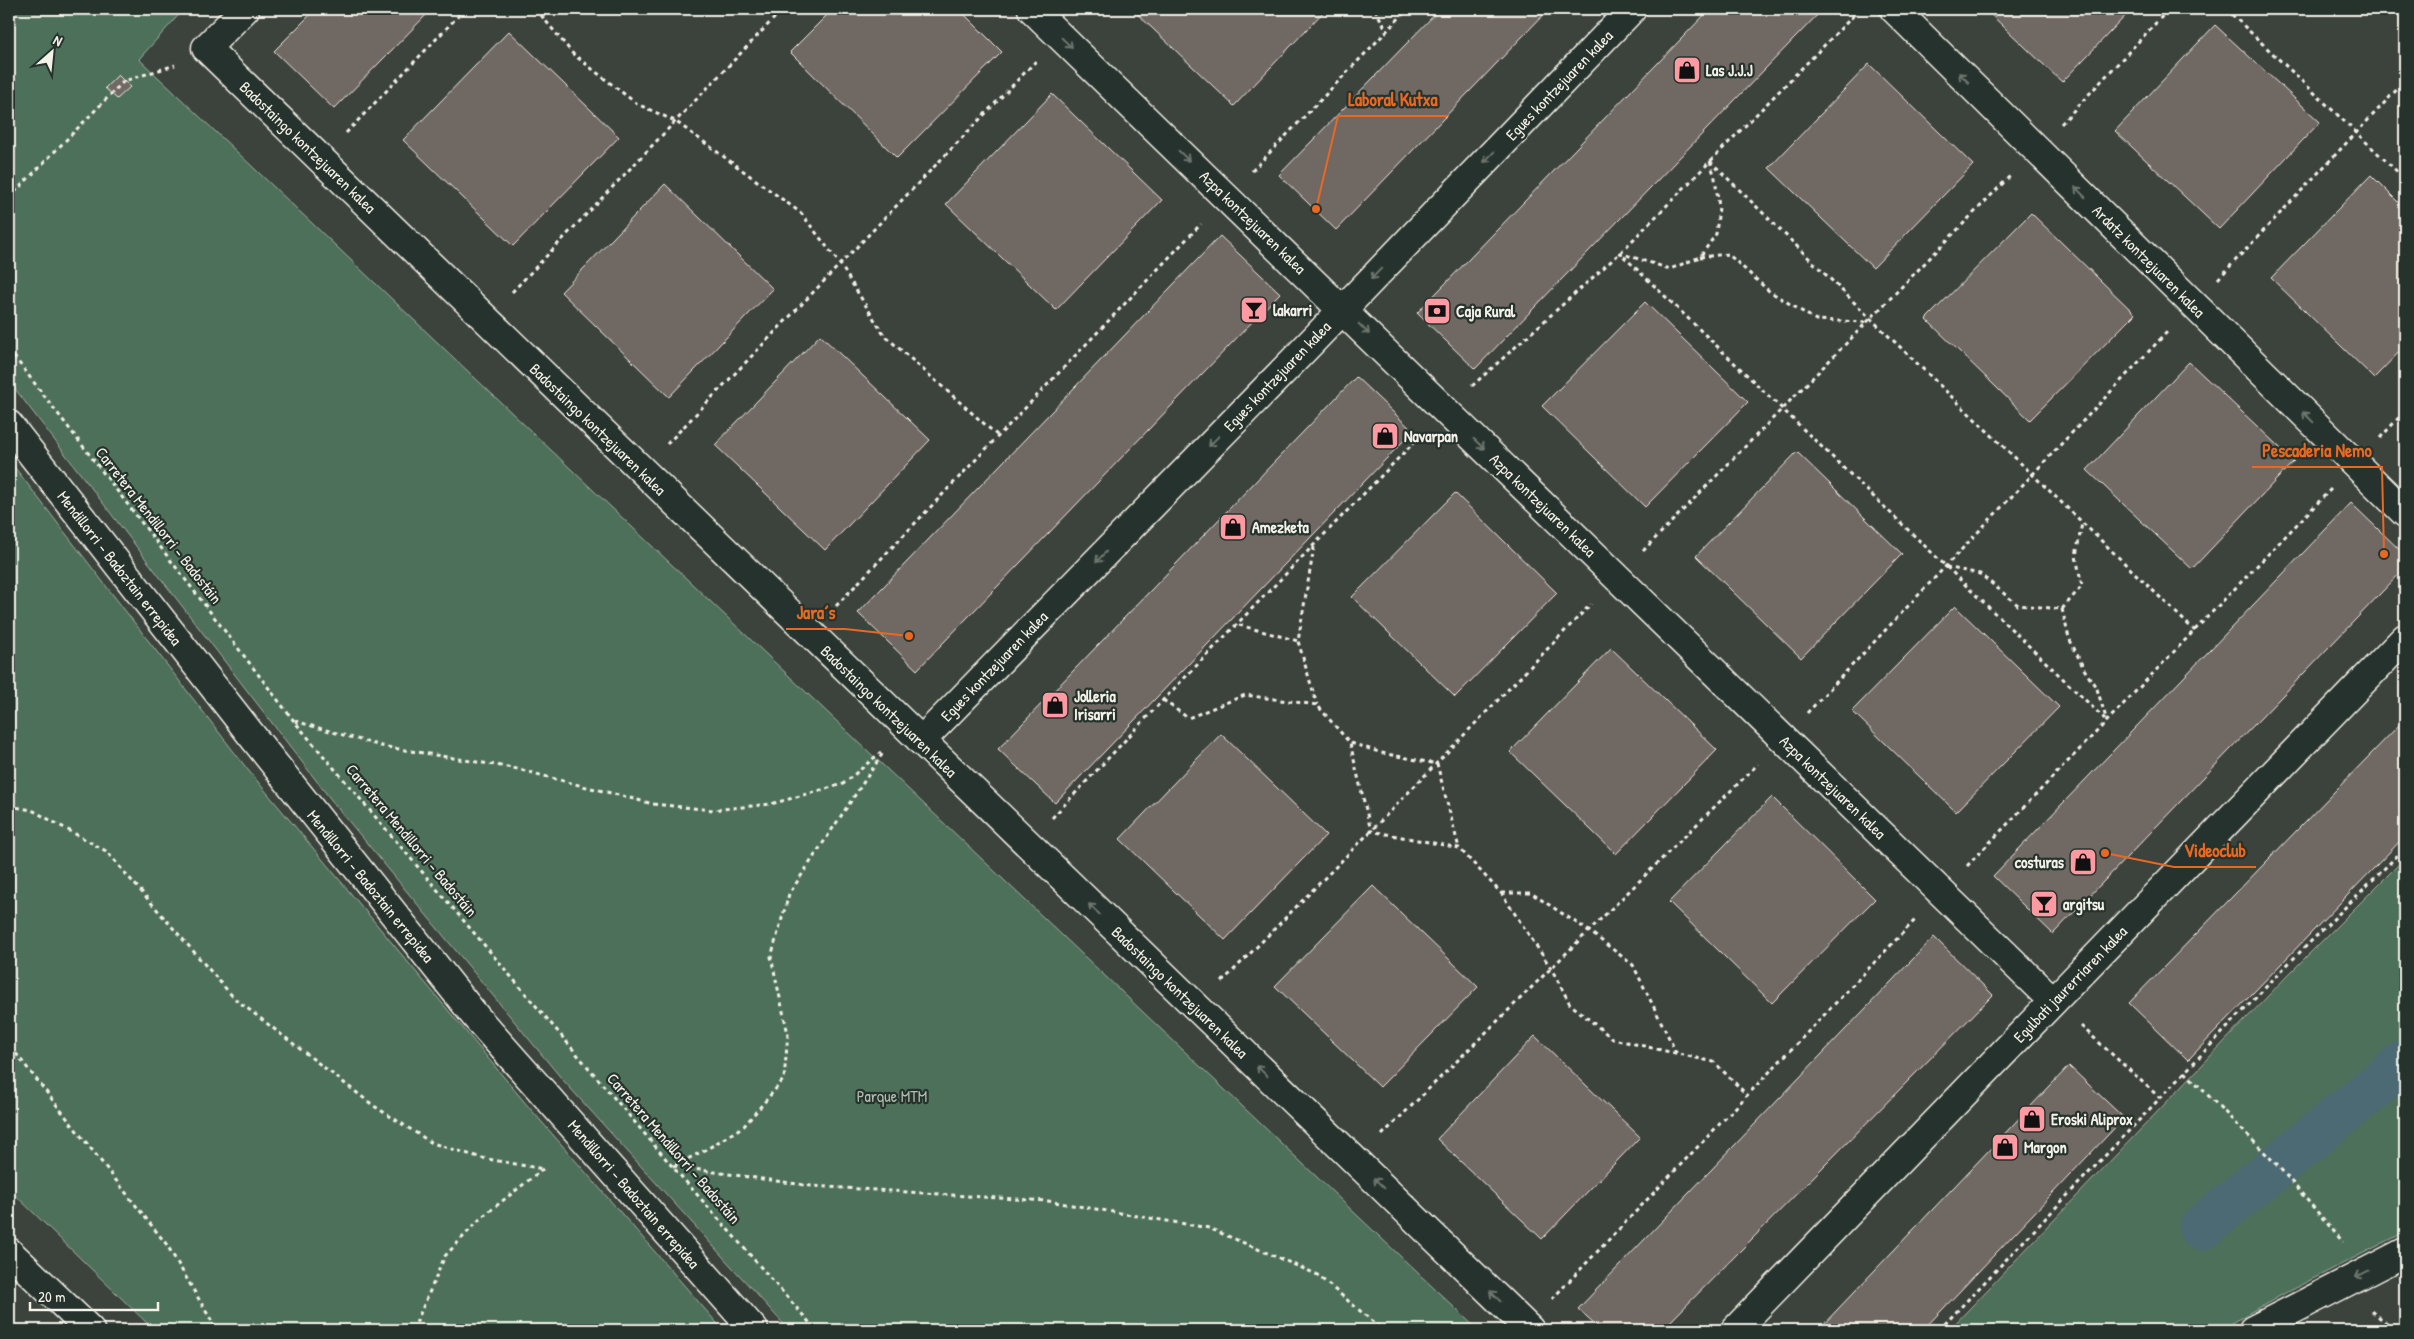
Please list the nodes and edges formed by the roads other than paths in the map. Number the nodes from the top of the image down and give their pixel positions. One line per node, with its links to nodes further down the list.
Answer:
1 (245, 9): 9 (street, Badostaingo kontzejuaren kalea)
2 (1032, 9): 5 (street, Azpa kontzejuaren kalea, one-way to 5)
3 (1632, 9): 5 (street, Egues kontzejuaren kalea, one-way to 5)
4 (1894, 9): 7 (street, Ardatz kontzejuaren kalea, one-way to 4)
5 (1343, 308): 9 (street, Egues kontzejuaren kalea, one-way to 9); 10 (street, Azpa kontzejuaren kalea, one-way to 10)
6 (9, 425): 15 (street, Mendillorri - Badoztain errepidea)
7 (2405, 513)
8 (2405, 638): 10 (street, Egulbati jaurerriaren kalea)
9 (921, 741): 13 (street, Badostaingo kontzejuaren kalea, one-way to 9)
10 (2053, 1001): 16 (street, Egulbati jaurerriaren kalea)
11 (9, 1252): 14 (street)
12 (2405, 1252): 17 (street, one-way to 17)
13 (1528, 1328)
14 (90, 1330)
15 (754, 1330)
16 (1735, 1330)
17 (2253, 1330)

